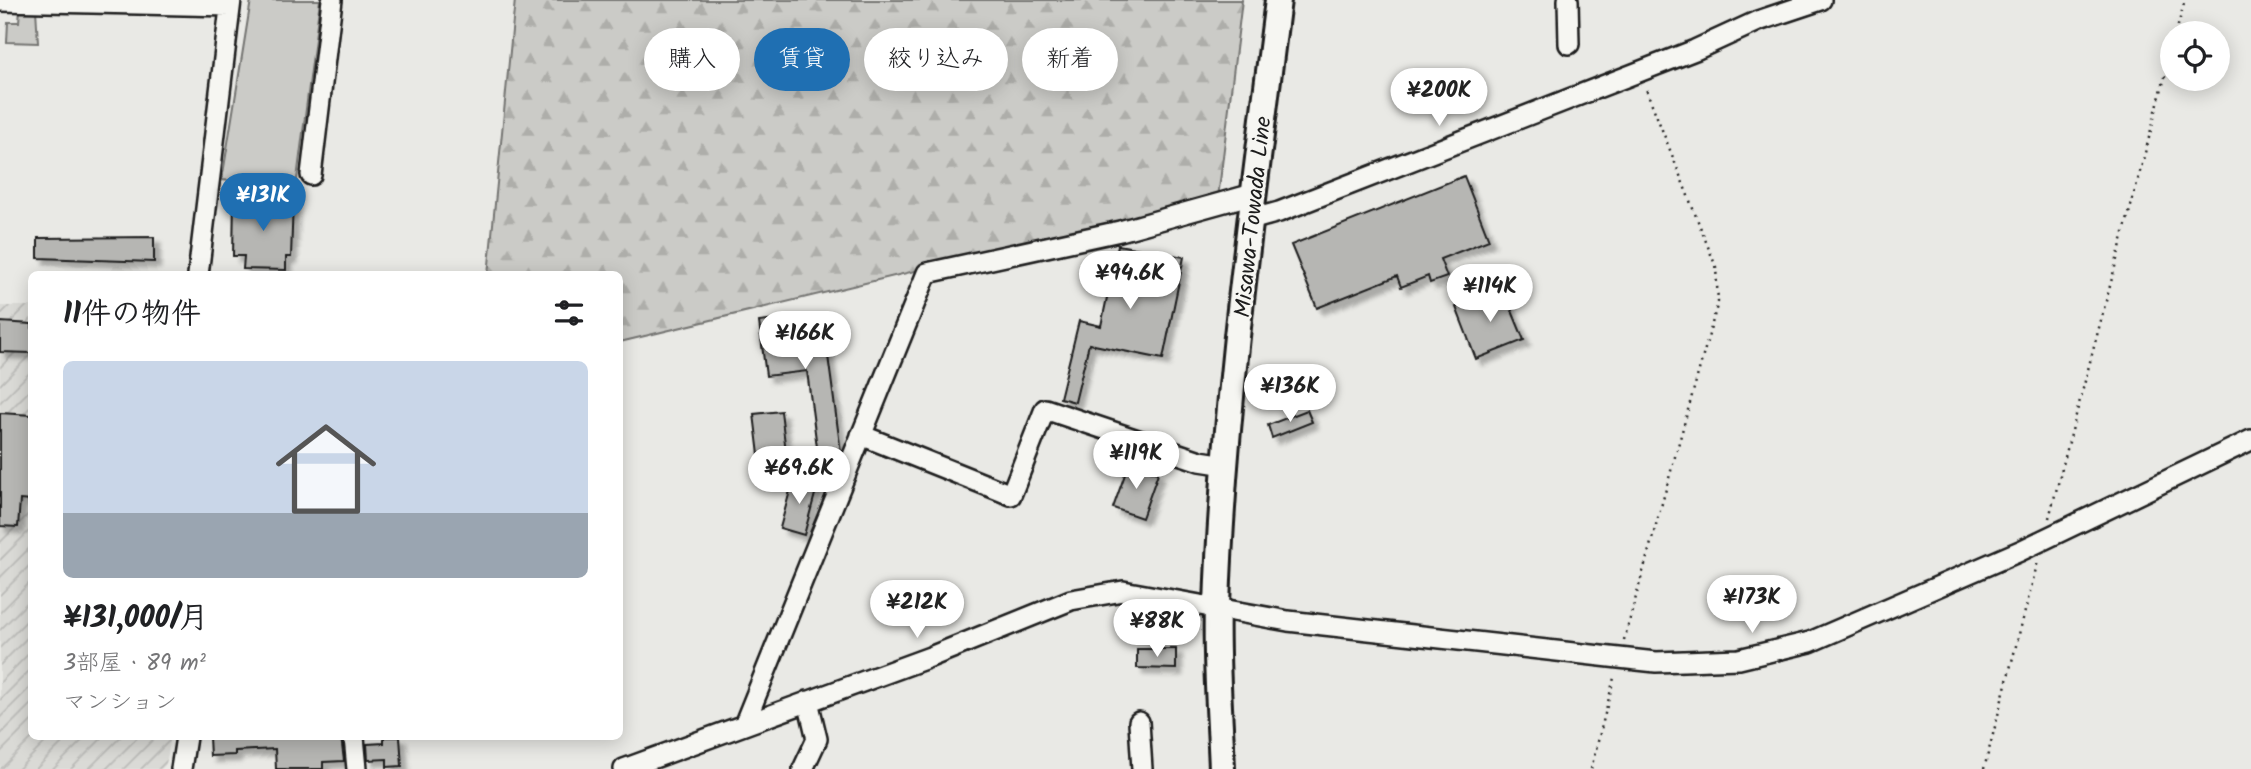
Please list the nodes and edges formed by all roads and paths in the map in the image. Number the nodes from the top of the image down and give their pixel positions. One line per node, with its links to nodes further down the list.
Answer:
1 (332, 0): 12 (street)
2 (1278, 0): 13 (main road, Misawa-Towada Line)
3 (1567, 0): 9 (street)
4 (1821, 0): 10 (street)
5 (2185, 0): 8 (path)
6 (0, 1): 7 (street)
7 (230, 3): 15 (street)
8 (2179, 21)
9 (1569, 44)
10 (1639, 71): 14 (street); 21 (path)
11 (2161, 91): 19 (path)
12 (311, 175)
13 (1253, 194): 14 (main road, Misawa-Towada Line); 16 (street)
14 (1250, 220): 18 (main road, Misawa-Towada Line)
15 (198, 271)
16 (861, 435): 18 (street); 24 (street)
17 (2251, 440): 19 (street)
18 (1226, 465): 20 (main road, Misawa-Towada Line)
19 (2043, 540): 21 (street); 34 (path)
20 (1217, 608): 21 (street); 22 (street); 32 (main road, Misawa-Towada Line)
21 (1619, 658): 33 (path)
22 (808, 701): 24 (street); 30 (street)
23 (1139, 722): 31 (street)
24 (744, 725): 29 (street)
25 (186, 740): 27 (street)
26 (354, 740): 28 (street)
27 (181, 769)
28 (357, 769)
29 (624, 769)
30 (803, 769)
31 (1142, 769)
32 (1222, 769)
33 (1591, 769)
34 (1984, 769)

